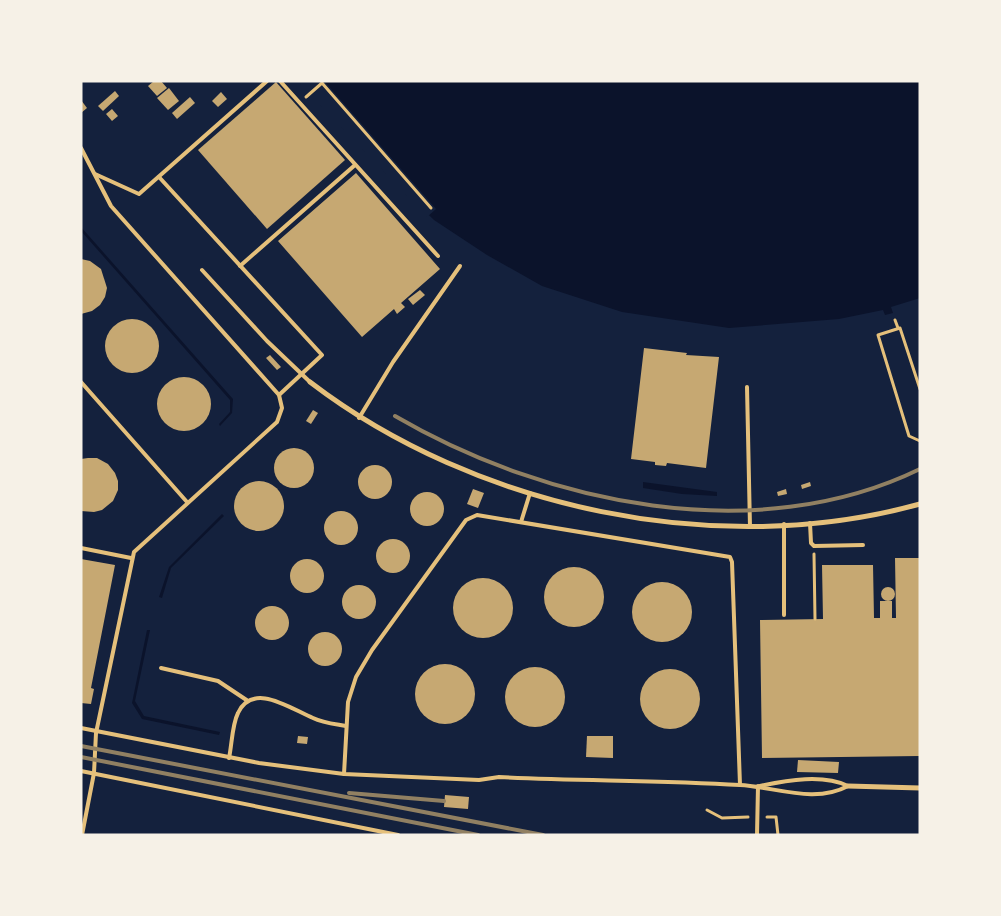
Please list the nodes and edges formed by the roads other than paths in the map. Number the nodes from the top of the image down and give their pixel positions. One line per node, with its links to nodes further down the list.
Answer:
1 (267, 81): 6 (lane)
2 (280, 81): 4 (lane)
3 (81, 148): 5 (lane)
4 (356, 165): 7 (lane); 8 (lane)
5 (94, 174): 6 (lane); 15 (lane)
6 (159, 177): 8 (lane)
7 (438, 256)
8 (240, 266): 11 (lane)
9 (460, 266): 16 (lane)
10 (202, 270): 11 (lane)
11 (301, 374): 13 (lane); 15 (lane)
12 (81, 382): 18 (lane)
13 (310, 382): 16 (street)
14 (747, 387): 23 (lane)
15 (278, 395): 18 (lane)
16 (359, 418): 17 (street)
17 (530, 493): 20 (lane); 23 (street)
18 (187, 502): 26 (lane)
19 (920, 504): 21 (street)
20 (521, 522): 30 (lane); 37 (lane)
21 (810, 523): 22 (street); 24 (lane)
22 (784, 524): 23 (street); 27 (lane)
23 (750, 527)
24 (862, 544)
25 (81, 548): 26 (lane)
26 (131, 558): 32 (lane)
27 (784, 615)
28 (161, 668): 29 (lane)
29 (248, 701): 30 (lane); 33 (lane)
30 (346, 726): 36 (lane)
31 (81, 728): 32 (lane)
32 (96, 733): 33 (lane); 35 (lane)
33 (229, 758): 36 (lane)
34 (81, 771): 35 (lane)
35 (94, 773): 41 (lane); 42 (lane)
36 (344, 774): 37 (lane)
37 (740, 785): 38 (lane)
38 (758, 786): 39 (lane); 39 (lane); 43 (lane)
39 (848, 786): 40 (street)
40 (920, 788)
41 (82, 835)
42 (398, 835)
43 (757, 835)

